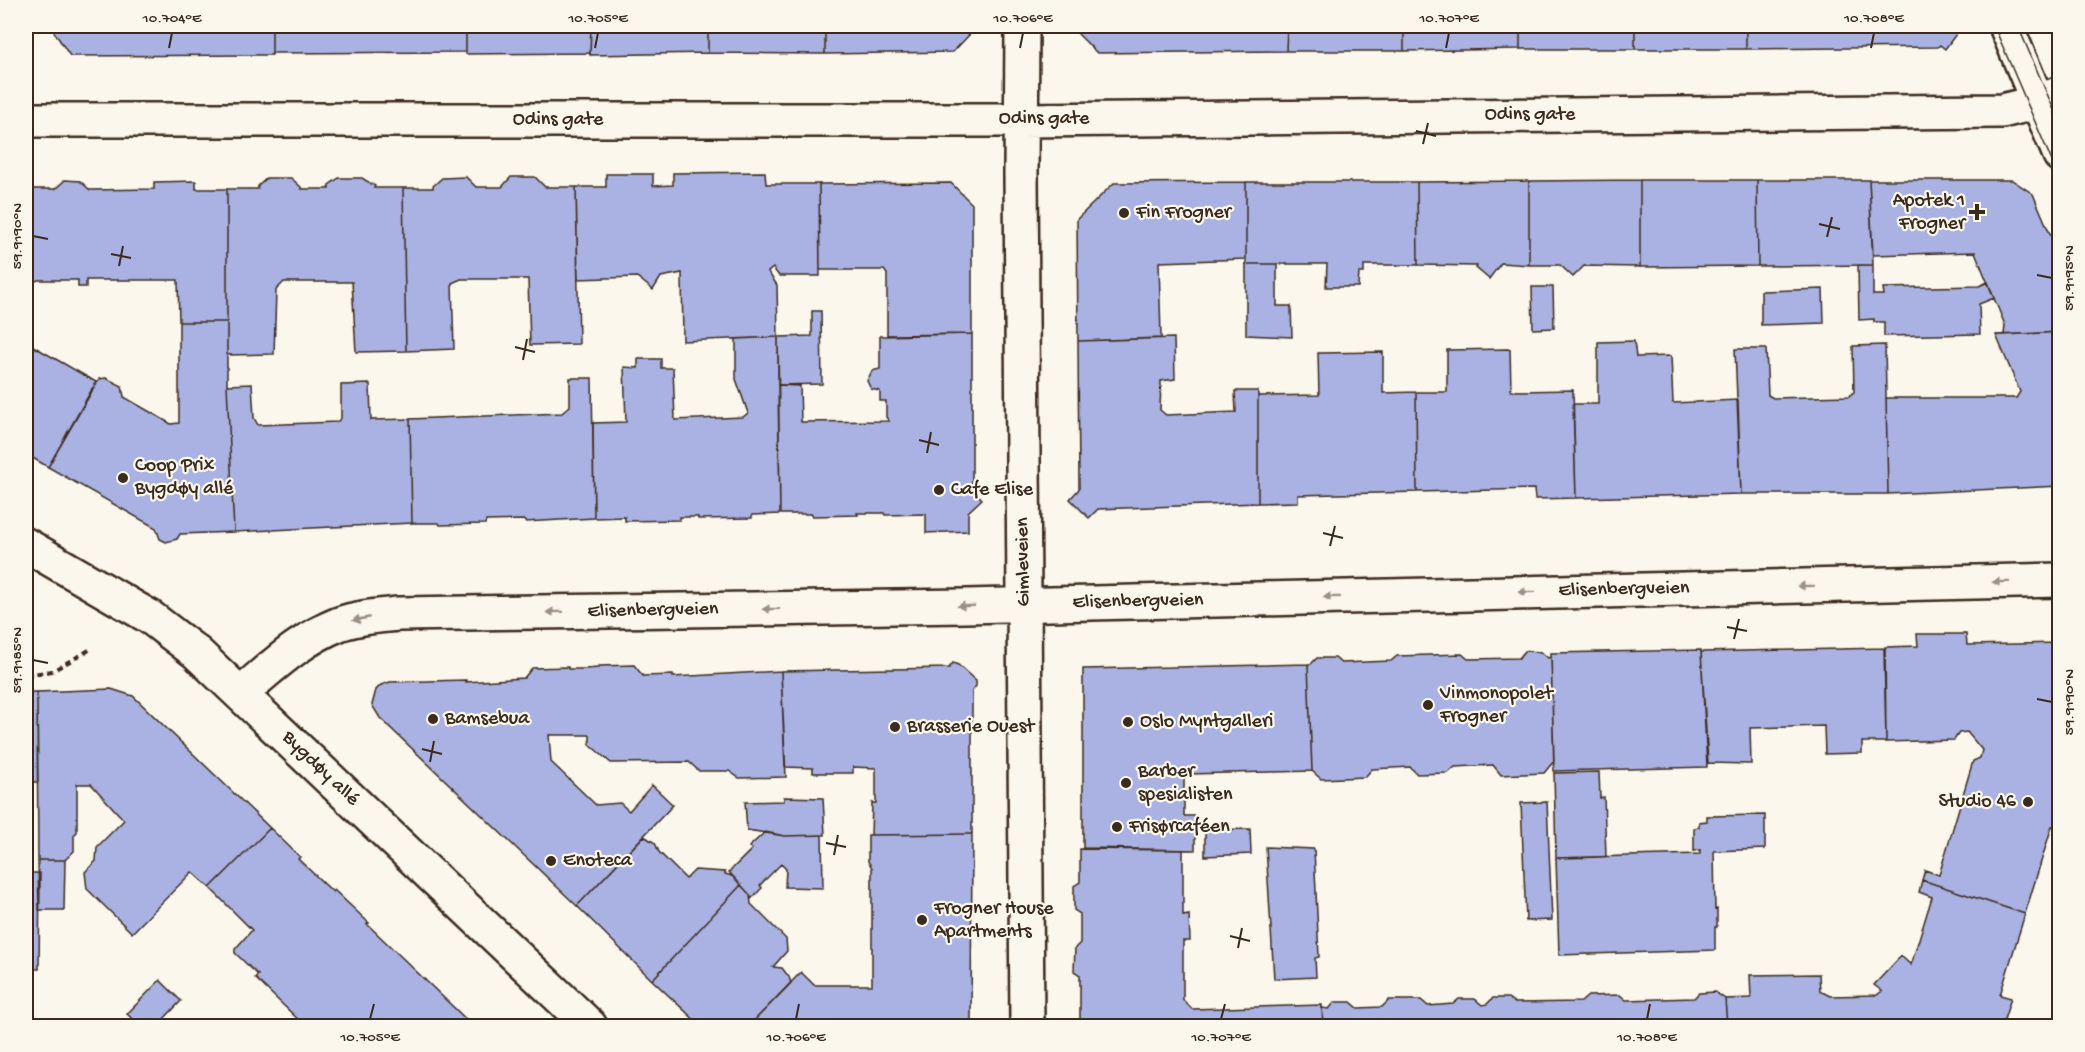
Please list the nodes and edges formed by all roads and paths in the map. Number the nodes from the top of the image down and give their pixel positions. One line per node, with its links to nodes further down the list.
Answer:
1 (1023, 26): 5 (street, Gimleveien)
2 (2006, 26): 3 (street)
3 (2049, 98): 5 (street, Odins gate); 6 (street)
4 (26, 120): 5 (street, Odins gate)
5 (1020, 120): 9 (street, Gimleveien)
6 (2060, 155)
7 (26, 544): 12 (street, Bygdøy allé)
8 (2060, 580): 9 (street, Elisenbergveien, one-way to 9)
9 (1025, 604): 12 (street, Elisenbergveien, one-way to 12); 14 (street, Gimleveien)
10 (93, 648): 11 (path)
11 (26, 675)
12 (241, 693): 13 (street, Bygdøy allé)
13 (590, 1026)
14 (1027, 1026)

